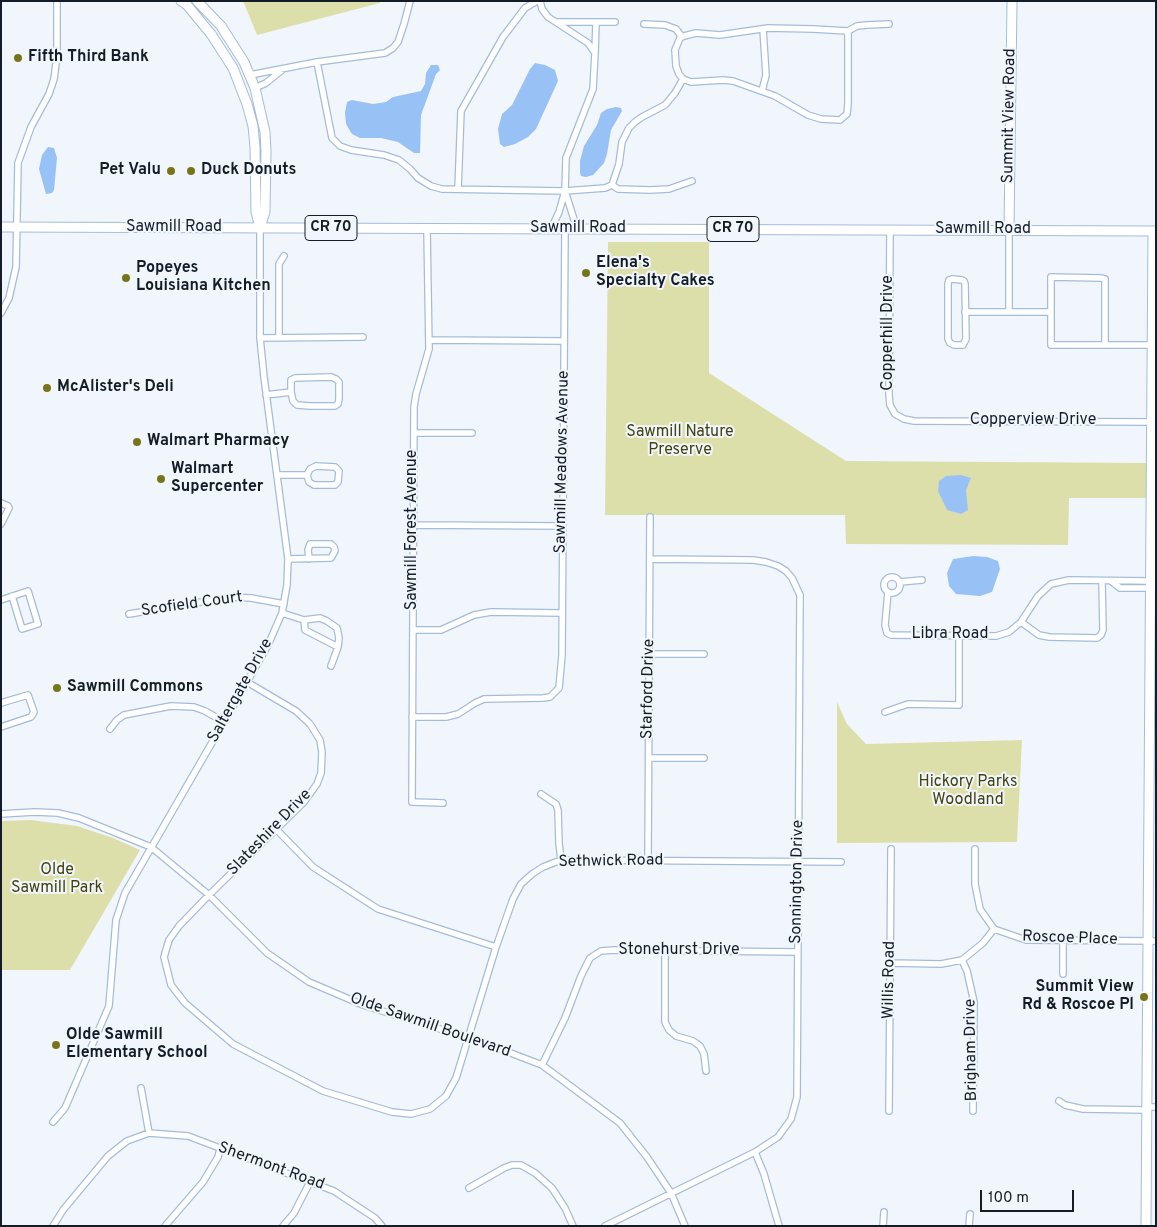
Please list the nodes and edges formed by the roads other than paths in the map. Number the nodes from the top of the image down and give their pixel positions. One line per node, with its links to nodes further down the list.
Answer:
1 (57, 1): 26 (street)
2 (180, 1): 28 (main road)
3 (197, 1): 18 (main road)
4 (410, 1): 16 (street)
5 (538, 1): 7 (street); 24 (street)
6 (1012, 1): 34 (main road, Summit View Road)
7 (556, 22): 8 (street); 15 (street)
8 (596, 22): 9 (street); 15 (street)
9 (615, 22)
10 (644, 24): 14 (street)
11 (889, 24): 13 (street)
12 (763, 29): 13 (street); 14 (street); 21 (street)
13 (848, 31): 21 (street)
14 (682, 37): 19 (street)
15 (595, 53): 25 (street)
16 (317, 62): 17 (street); 24 (street)
17 (282, 70): 18 (street); 20 (street)
18 (250, 75): 20 (main road)
19 (683, 79): 21 (street); 23 (street)
20 (255, 88): 28 (main road)
21 (762, 91)
22 (692, 181): 23 (street)
23 (612, 185): 25 (street)
24 (458, 189): 25 (street)
25 (565, 191): 30 (street); 32 (street)
26 (16, 226): 27 (main road, Sawmill Road / CR 70); 28 (main road, Sawmill Road / CR 70); 37 (street)
27 (1, 227)
28 (260, 228): 29 (main road, Sawmill Road / CR 70); 43 (street, Saltergate Drive)
29 (427, 229): 30 (main road, Sawmill Road / CR 70); 44 (street, Sawmill Forest Avenue)
30 (551, 229): 31 (main road, Sawmill Road / CR 70)
31 (565, 229): 32 (main road, Sawmill Road / CR 70); 45 (street, Sawmill Meadows Avenue)
32 (577, 229): 33 (main road, Sawmill Road / CR 70)
33 (890, 230): 34 (main road, Sawmill Road / CR 70); 50 (street, Copperhill Drive)
34 (1009, 230): 35 (main road, Sawmill Road / CR 70); 39 (street)
35 (1154, 231): 47 (main road)
36 (284, 256): 41 (street)
37 (1, 312)
38 (965, 312): 38 (street); 39 (street)
39 (1009, 312): 40 (street)
40 (1051, 312): 46 (street); 46 (street)
41 (279, 337): 42 (street); 43 (street)
42 (363, 337)
43 (260, 338): 49 (street, Saltergate Drive)
44 (429, 340): 45 (street); 52 (street, Sawmill Forest Avenue)
45 (564, 340): 61 (street, Sawmill Meadows Avenue)
46 (1106, 345): 47 (street)
47 (1152, 345): 51 (main road)
48 (290, 392): 48 (street); 49 (street)
49 (266, 395): 54 (street, Saltergate Drive)
50 (914, 421): 51 (street, Copperview Drive)
51 (1152, 422): 57 (main road)
52 (414, 433): 53 (street); 60 (street, Sawmill Forest Avenue)
53 (472, 433)
54 (278, 475): 55 (street); 63 (street, Saltergate Drive)
55 (307, 475): 55 (street)
56 (1, 503): 59 (street)
57 (1153, 508): 68 (main road)
58 (650, 517): 64 (street, Starford Drive)
59 (1, 524)
60 (414, 525): 61 (street); 78 (street, Sawmill Forest Avenue)
61 (562, 526): 74 (street, Sawmill Meadows Avenue)
62 (309, 558): 62 (street); 63 (street)
63 (288, 559): 72 (street, Saltergate Drive)
64 (650, 559): 81 (street, Starford Drive); 102 (street, Sonnington Drive)
65 (922, 580): 67 (street)
66 (1102, 580): 68 (street, Libra Road); 77 (street, Libra Road); 77 (street)
67 (900, 582): 69 (street); 69 (street)
68 (1150, 584): 107 (main road)
69 (888, 592): 79 (street, Libra Road)
70 (12, 596): 70 (street); 71 (street)
71 (1, 600)
72 (284, 604): 73 (street, Saltergate Drive); 75 (street, Scofield Court)
73 (282, 613): 76 (street); 84 (street, Saltergate Drive)
74 (562, 613): 78 (street); 87 (street, Sawmill Meadows Avenue)
75 (129, 614)
76 (304, 620): 80 (street); 80 (street)
77 (1021, 622): 79 (street, Libra Road)
78 (413, 630): 87 (street, Sawmill Forest Avenue)
79 (959, 636): 86 (street)
80 (338, 647): 83 (street)
81 (650, 654): 82 (street); 91 (street, Starford Drive)
82 (704, 654)
83 (331, 666)
84 (247, 682): 88 (street, Saltergate Drive); 96 (street, Slateshire Drive)
85 (1, 703): 89 (street)
86 (885, 712)
87 (412, 717): 94 (street, Sawmill Forest Avenue)
88 (224, 722): 90 (street); 97 (street, Saltergate Drive)
89 (1, 727)
90 (110, 729)
91 (649, 758): 92 (street); 101 (street, Starford Drive)
92 (704, 758)
93 (541, 794): 100 (street)
94 (444, 803)
95 (1, 814): 97 (street, Olde Sawmill Boulevard)
96 (277, 830): 104 (street, Slateshire Drive); 108 (street)
97 (150, 847): 104 (street, Olde Sawmill Boulevard); 122 (street, Saltergate Drive)
98 (891, 849): 112 (street, Willis Road)
99 (975, 849): 105 (street)
100 (561, 860): 101 (street, Sethwick Road); 108 (street, Sethwick Road)
101 (648, 860): 102 (street, Sethwick Road)
102 (798, 862): 103 (street, Sethwick Road); 110 (street, Sonnington Drive)
103 (841, 862)
104 (209, 895): 114 (street, Olde Sawmill Boulevard); 114 (street, Slateshire Drive)
105 (994, 930): 106 (street, Roscoe Place); 111 (street)
106 (1063, 941): 107 (street, Roscoe Place); 113 (street)
107 (1152, 941): 119 (main road)
108 (496, 947): 114 (street, Sethwick Road)
109 (666, 951): 110 (street, Stonehurst Drive); 115 (street, Stonehurst Drive); 116 (street)
110 (797, 952): 125 (street, Sonnington Drive)
111 (962, 960): 112 (street); 121 (street, Brigham Drive)
112 (890, 963): 120 (street, Willis Road)
113 (1063, 974)
114 (469, 1038): 115 (street, Olde Sawmill Boulevard)
115 (542, 1065): 128 (street, Olde Sawmill Boulevard)
116 (706, 1071)
117 (141, 1088): 123 (street)
118 (1059, 1101): 119 (street)
119 (1150, 1108): 141 (main road)
120 (889, 1111)
121 (973, 1111)
122 (53, 1122)
123 (149, 1133): 124 (street, Shermont Road); 131 (street)
124 (220, 1149): 126 (street, Shermont Road); 132 (street)
125 (755, 1152): 128 (street, Sonnington Drive); 138 (street)
126 (310, 1182): 133 (street); 134 (street, Shermont Road)
127 (469, 1188): 135 (street)
128 (671, 1193): 136 (street, Sonnington Drive); 137 (street, Olde Sawmill Boulevard)
129 (884, 1212): 139 (street)
130 (970, 1214): 140 (street)
131 (53, 1226)
132 (165, 1226)
133 (283, 1226)
134 (382, 1226)
135 (573, 1226)
136 (606, 1226)
137 (685, 1226)
138 (779, 1226)
139 (883, 1226)
140 (970, 1226)
141 (1146, 1226)

